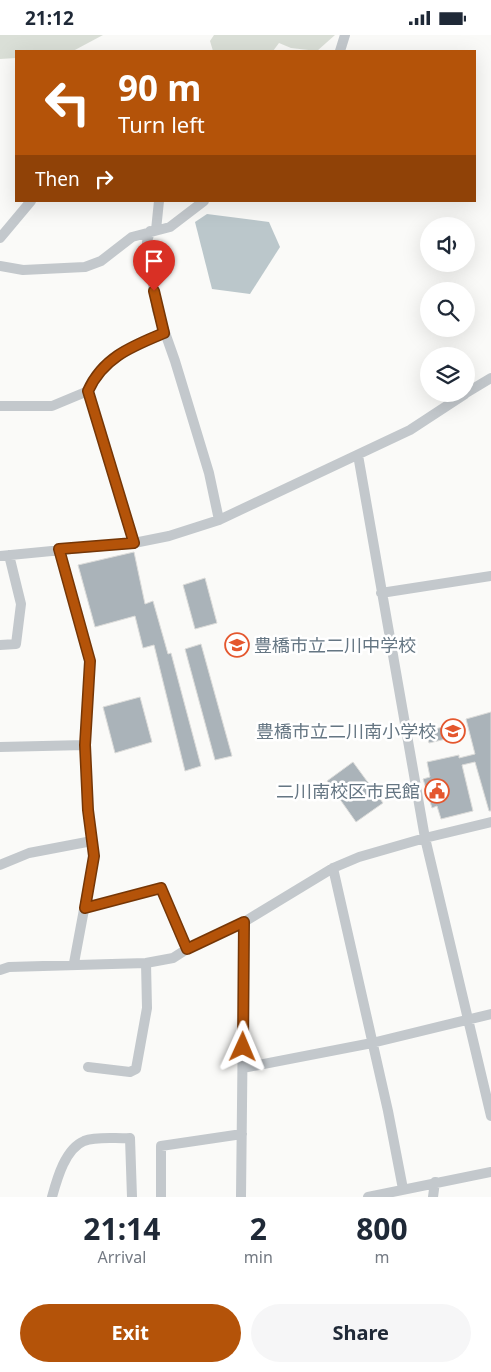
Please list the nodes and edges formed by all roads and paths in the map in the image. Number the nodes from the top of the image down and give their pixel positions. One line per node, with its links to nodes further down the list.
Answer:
1 (345, 35): 2 (street)
2 (340, 50)
3 (30, 202): 7 (street)
4 (159, 202): 6 (street)
5 (203, 202): 6 (street)
6 (153, 231): 8 (street); 9 (street)
7 (0, 237)
8 (0, 266)
9 (164, 333): 12 (street); 16 (street)
10 (491, 378): 11 (street)
11 (475, 388)
12 (88, 391): 14 (street); 17 (street)
13 (452, 402): 15 (street)
14 (0, 406)
15 (358, 455): 16 (street); 21 (street)
16 (218, 520): 17 (street)
17 (134, 543): 18 (street)
18 (59, 549): 19 (street); 23 (street)
19 (5, 556): 22 (street)
20 (491, 576): 21 (street)
21 (381, 593): 26 (street)
22 (0, 645)
23 (85, 745): 24 (street); 27 (street)
24 (0, 747)
25 (491, 822): 26 (street)
26 (425, 838): 29 (street); 37 (street)
27 (92, 841): 28 (street); 30 (street)
28 (0, 865)
29 (333, 868): 31 (street); 38 (street)
30 (85, 908): 32 (street); 33 (street)
31 (244, 922): 32 (street); 40 (street)
32 (187, 949): 34 (street)
33 (74, 963): 34 (street); 35 (street)
34 (146, 963): 39 (street)
35 (0, 970)
36 (491, 1014): 37 (street)
37 (467, 1020): 38 (street); 41 (street)
38 (372, 1043): 40 (street); 45 (street)
39 (88, 1067)
40 (243, 1068): 42 (street)
41 (491, 1116)
42 (242, 1134): 48 (street); 49 (street)
43 (491, 1172): 44 (street)
44 (435, 1183): 45 (street); 51 (street)
45 (403, 1189): 50 (street)
46 (52, 1197): 47 (street)
47 (132, 1197)
48 (161, 1197)
49 (241, 1197)
50 (368, 1197)
51 (433, 1197)

